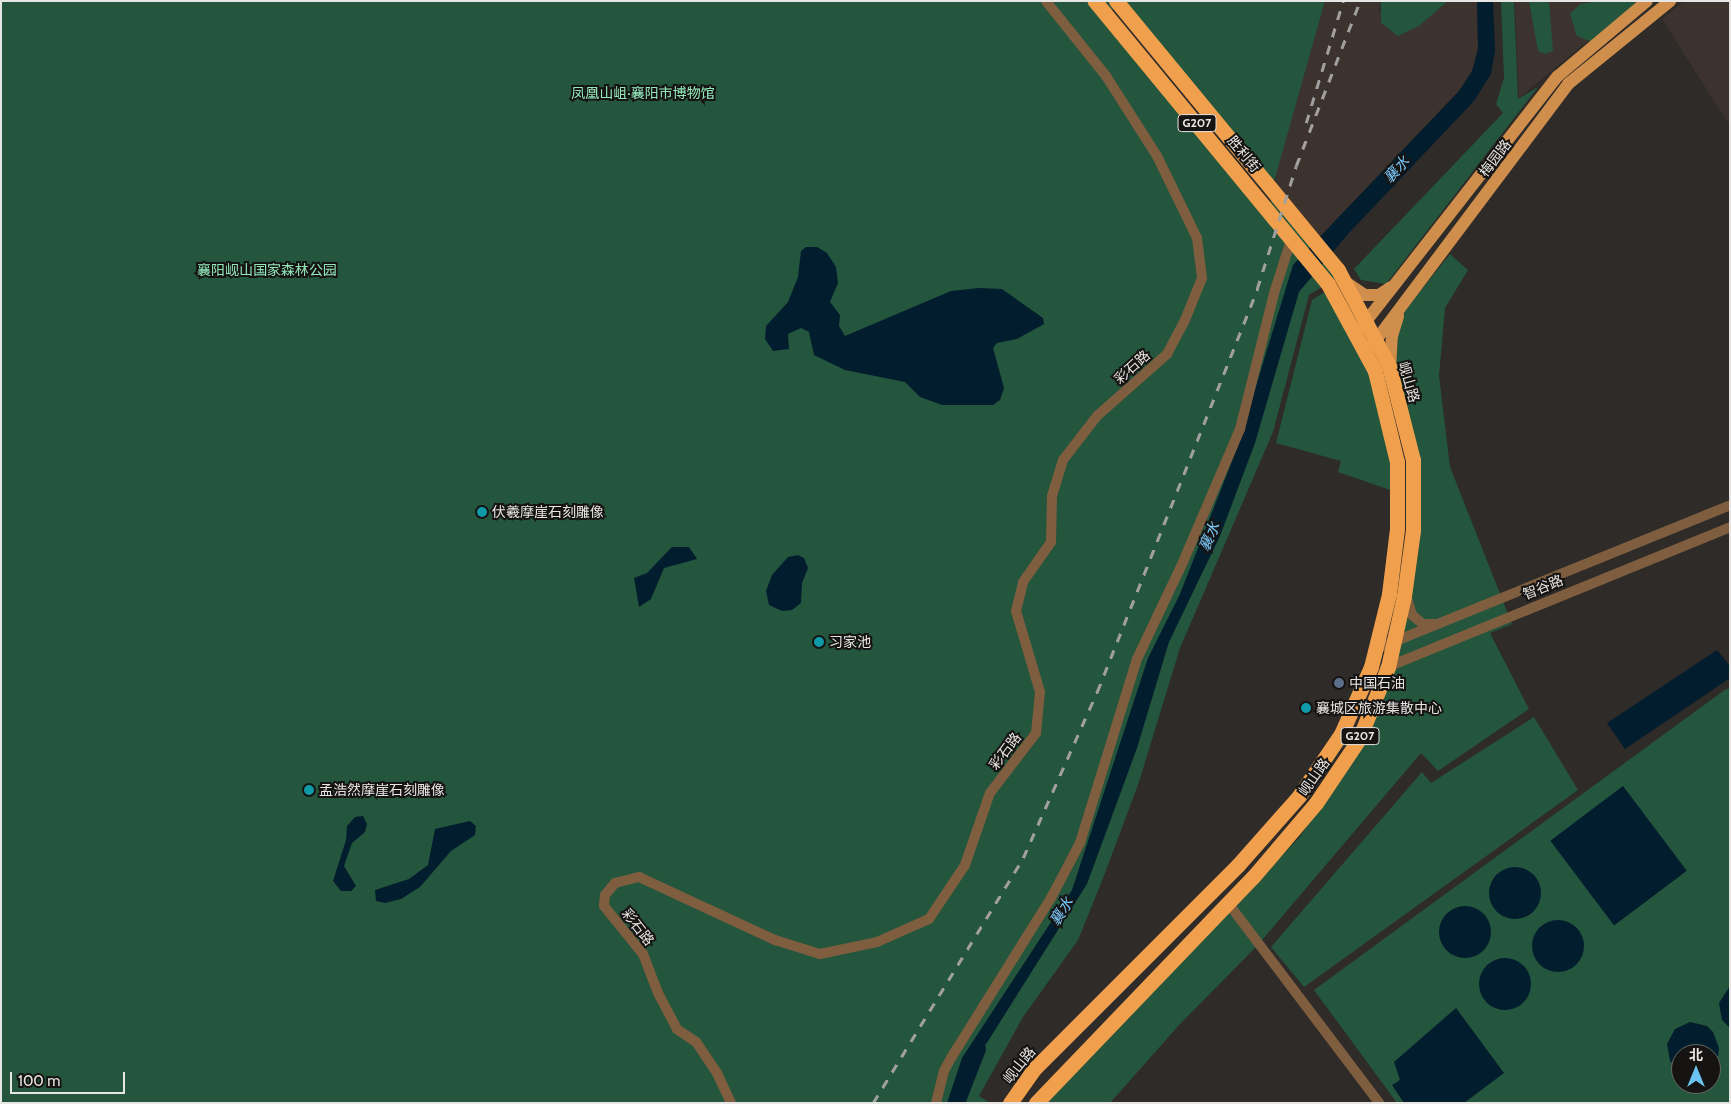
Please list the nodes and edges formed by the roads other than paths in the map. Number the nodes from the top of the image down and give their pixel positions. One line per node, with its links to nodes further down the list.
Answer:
1 (1046, 1): 27 (street, 彩石路)
2 (1094, 1): 6 (highway, 胜利街 / G207)
3 (1116, 1): 7 (highway, 胜利街 / G207)
4 (1647, 1): 8 (main road, 梅园路)
5 (1670, 1): 10 (main road, 梅园路)
6 (1296, 241): 9 (highway, 胜利街); 28 (street)
7 (1341, 275): 8 (main road); 11 (highway, 岘山路 / G207)
8 (1398, 282): 11 (main road, 梅园路)
9 (1328, 284): 12 (highway, 岘山路 / G207)
10 (1399, 310): 13 (main road, 梅园路); 15 (main road)
11 (1366, 323): 12 (main road, 梅园路); 13 (highway, 岘山路 / G207)
12 (1355, 335): 14 (highway, 岘山路 / G207)
13 (1376, 340): 14 (main road, 梅园路); 15 (highway, 岘山路 / G207)
14 (1365, 354): 21 (highway, 岘山路 / G207)
15 (1390, 370): 18 (highway, 岘山路 / G207)
16 (1730, 505): 19 (street, 智谷路)
17 (1730, 527): 22 (street, 智谷路)
18 (1405, 592): 19 (street); 20 (highway, 岘山路 / G207)
19 (1439, 624): 20 (street, 智谷路)
20 (1393, 643): 21 (street, 智谷路); 23 (highway, 岘山路 / G207)
21 (1376, 649): 24 (highway, 岘山路 / G207)
22 (1403, 660): 23 (street, 智谷路); 25 (street)
23 (1388, 667): 24 (street, 智谷路); 25 (highway, 岘山路 / G207)
24 (1368, 674): 29 (highway, 岘山路 / G207)
25 (1372, 709): 26 (highway, 岘山路 / G207)
26 (1228, 903): 30 (highway, 岘山路 / G207); 31 (street)
27 (731, 1103)
28 (936, 1103)
29 (1010, 1103)
30 (1036, 1103)
31 (1379, 1103)

